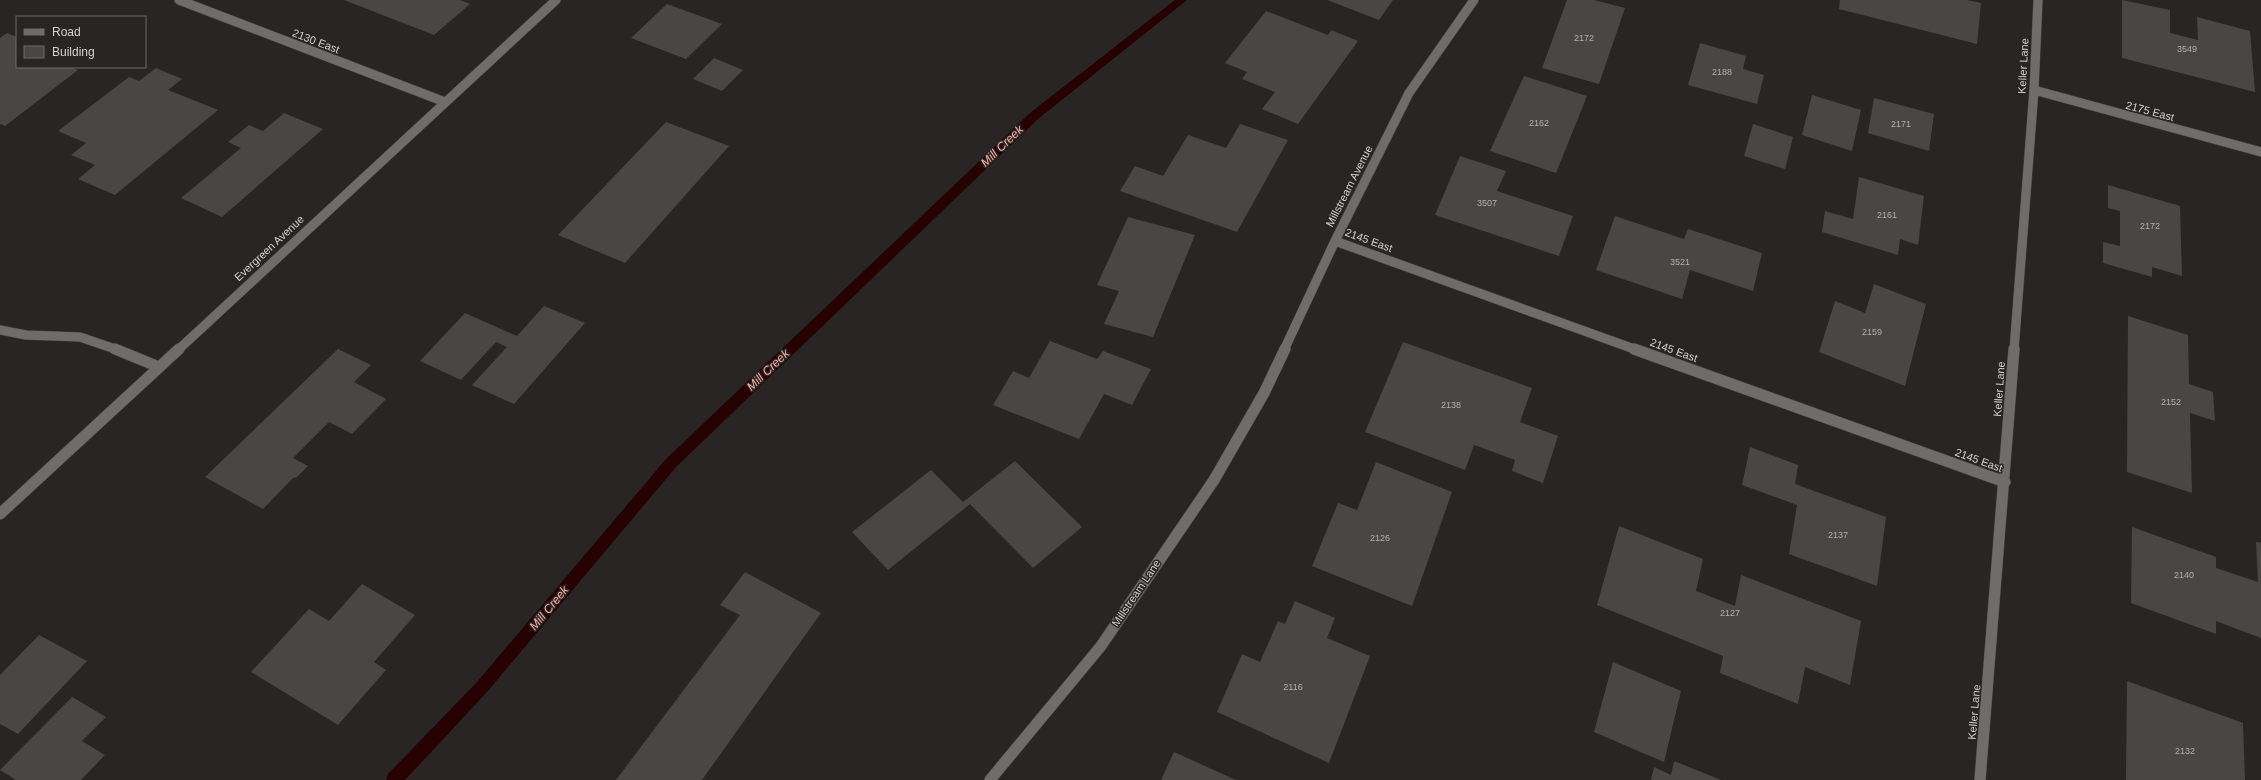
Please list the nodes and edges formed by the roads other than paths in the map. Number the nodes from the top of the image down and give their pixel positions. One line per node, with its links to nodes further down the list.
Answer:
1 (179, 0): 6 (street, 2130 East)
2 (556, 0): 6 (street, Evergreen Avenue)
3 (1474, 0): 8 (street, Millstream Avenue)
4 (2038, 0): 5 (street, Keller Lane)
5 (2034, 90): 7 (street, 2175 East); 12 (street, Keller Lane)
6 (445, 102): 10 (street, Evergreen Avenue)
7 (2261, 152)
8 (1335, 241): 11 (street, Millstream Avenue); 12 (street, 2145 East)
9 (0, 330): 10 (street)
10 (159, 367): 13 (street, Evergreen Avenue)
11 (1264, 393): 14 (street, Millstream Lane)
12 (2004, 482): 15 (street, Keller Lane)
13 (0, 514)
14 (990, 780)
15 (1980, 780)

